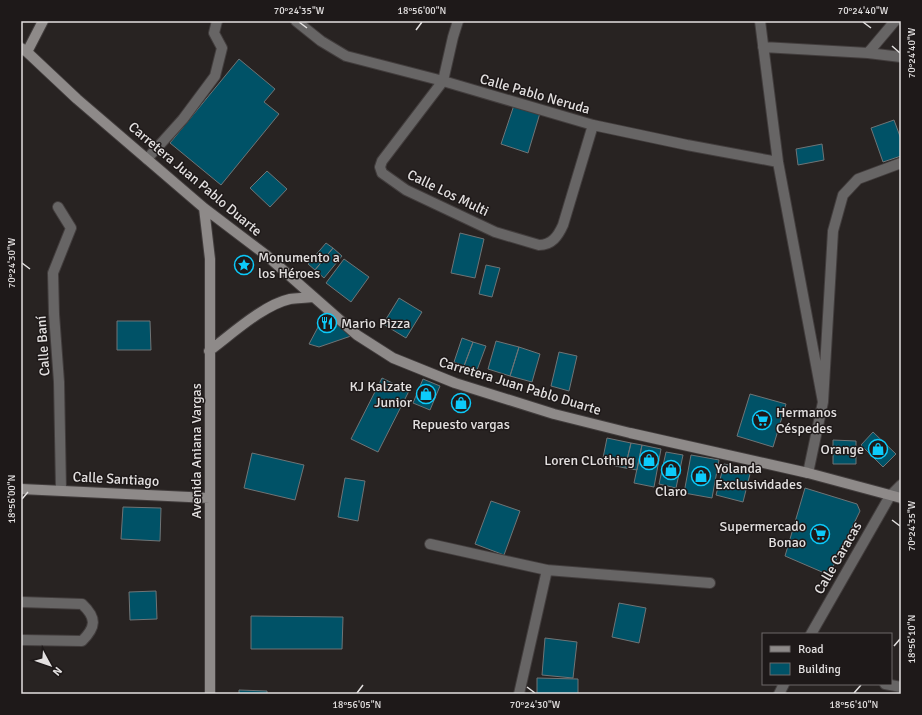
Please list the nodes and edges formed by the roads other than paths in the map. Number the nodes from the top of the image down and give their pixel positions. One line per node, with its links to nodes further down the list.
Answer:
1 (43, 21): 8 (main road)
2 (217, 21): 13 (street)
3 (296, 21): 11 (street, Calle Pablo Neruda)
4 (458, 21): 11 (street, Calle Los Multi)
5 (760, 21): 7 (street)
6 (894, 21): 9 (street)
7 (763, 47): 9 (street); 14 (street)
8 (24, 50): 13 (main road, Carretera Juan Pablo Duarte)
9 (868, 53): 10 (street)
10 (901, 57)
11 (443, 81): 12 (street, Calle Pablo Neruda); 12 (street, Calle Los Multi)
12 (593, 125): 14 (street, Calle Pablo Neruda)
13 (147, 160): 17 (main road, Carretera Juan Pablo Duarte)
14 (778, 162): 20 (street)
15 (901, 163): 20 (street)
16 (58, 207): 24 (street, Calle Baní)
17 (204, 208): 18 (main road, Carretera Juan Pablo Duarte); 19 (main road, Avenida Aniana Vargas)
18 (312, 297): 19 (main road); 21 (main road, Carretera Juan Pablo Duarte)
19 (209, 351): 26 (main road, Avenida Aniana Vargas)
20 (823, 402): 21 (street)
21 (808, 474): 25 (main road, Carretera Juan Pablo Duarte)
22 (901, 485): 25 (street, Calle Caracas)
23 (21, 489): 24 (main road, Calle Santiago)
24 (61, 490): 26 (main road, Calle Santiago)
25 (890, 496): 27 (main road, Carretera Juan Pablo Duarte); 32 (street, Calle Caracas)
26 (210, 498): 37 (main road, Avenida Aniana Vargas)
27 (901, 498)
28 (430, 544): 29 (street)
29 (547, 570): 30 (street); 38 (street)
30 (710, 583)
31 (21, 602): 33 (street)
32 (812, 633)
33 (21, 640)
34 (784, 685): 39 (street)
35 (890, 685): 36 (street)
36 (901, 687)
37 (210, 694)
38 (519, 694)
39 (779, 694)

